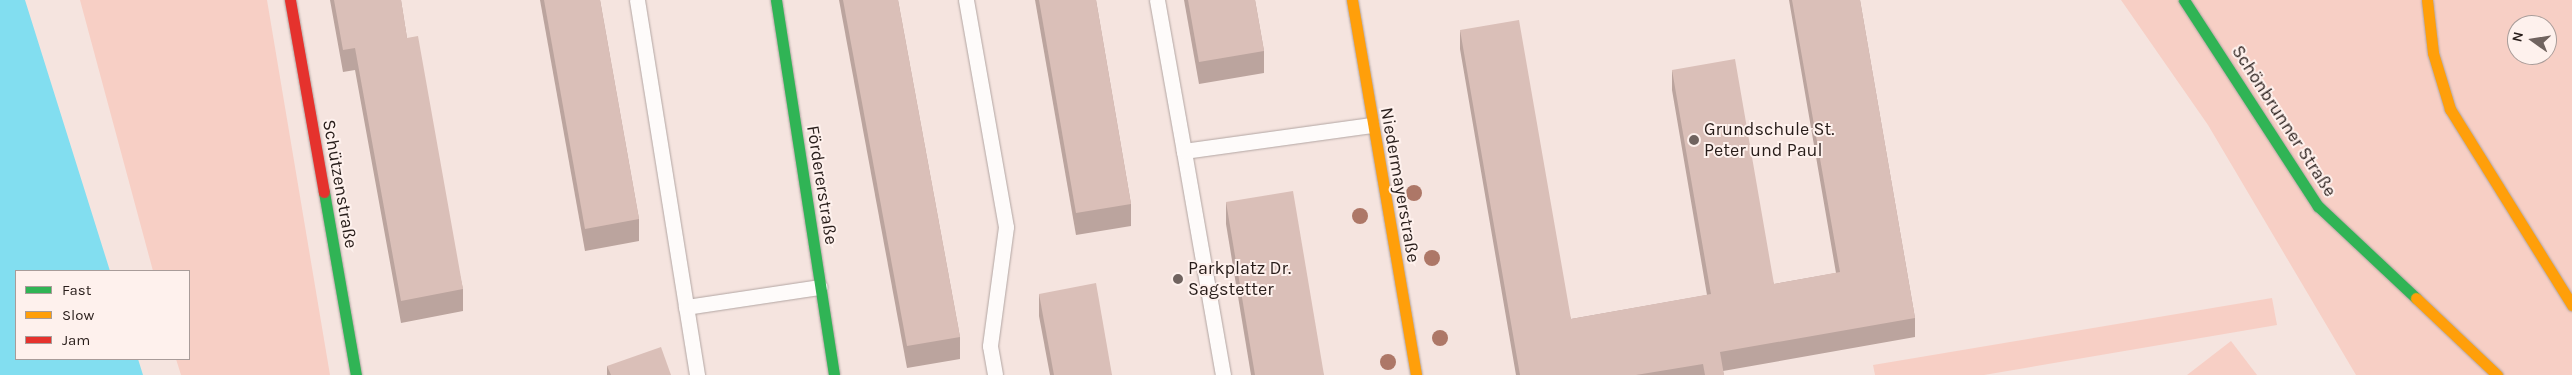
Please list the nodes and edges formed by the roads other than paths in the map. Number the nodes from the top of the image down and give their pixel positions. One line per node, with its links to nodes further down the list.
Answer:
1 (290, 0): 14 (street, Schützenstraße)
2 (637, 0): 13 (lane)
3 (776, 0): 11 (street, Fördererstraße)
4 (966, 0): 17 (lane)
5 (1157, 0): 10 (lane)
6 (1352, 0): 9 (street, Niedermayerstraße)
7 (2184, 0): 20 (street, Schönbrunner Straße)
8 (2428, 0): 12 (street)
9 (1371, 125): 10 (lane); 19 (street, Niedermayerstraße)
10 (1184, 150): 18 (lane)
11 (820, 287): 13 (lane); 16 (street, Fördererstraße)
12 (2572, 305)
13 (686, 306): 15 (lane)
14 (356, 375)
15 (697, 375)
16 (834, 375)
17 (995, 375)
18 (1222, 375)
19 (1416, 375)
20 (2498, 375)

